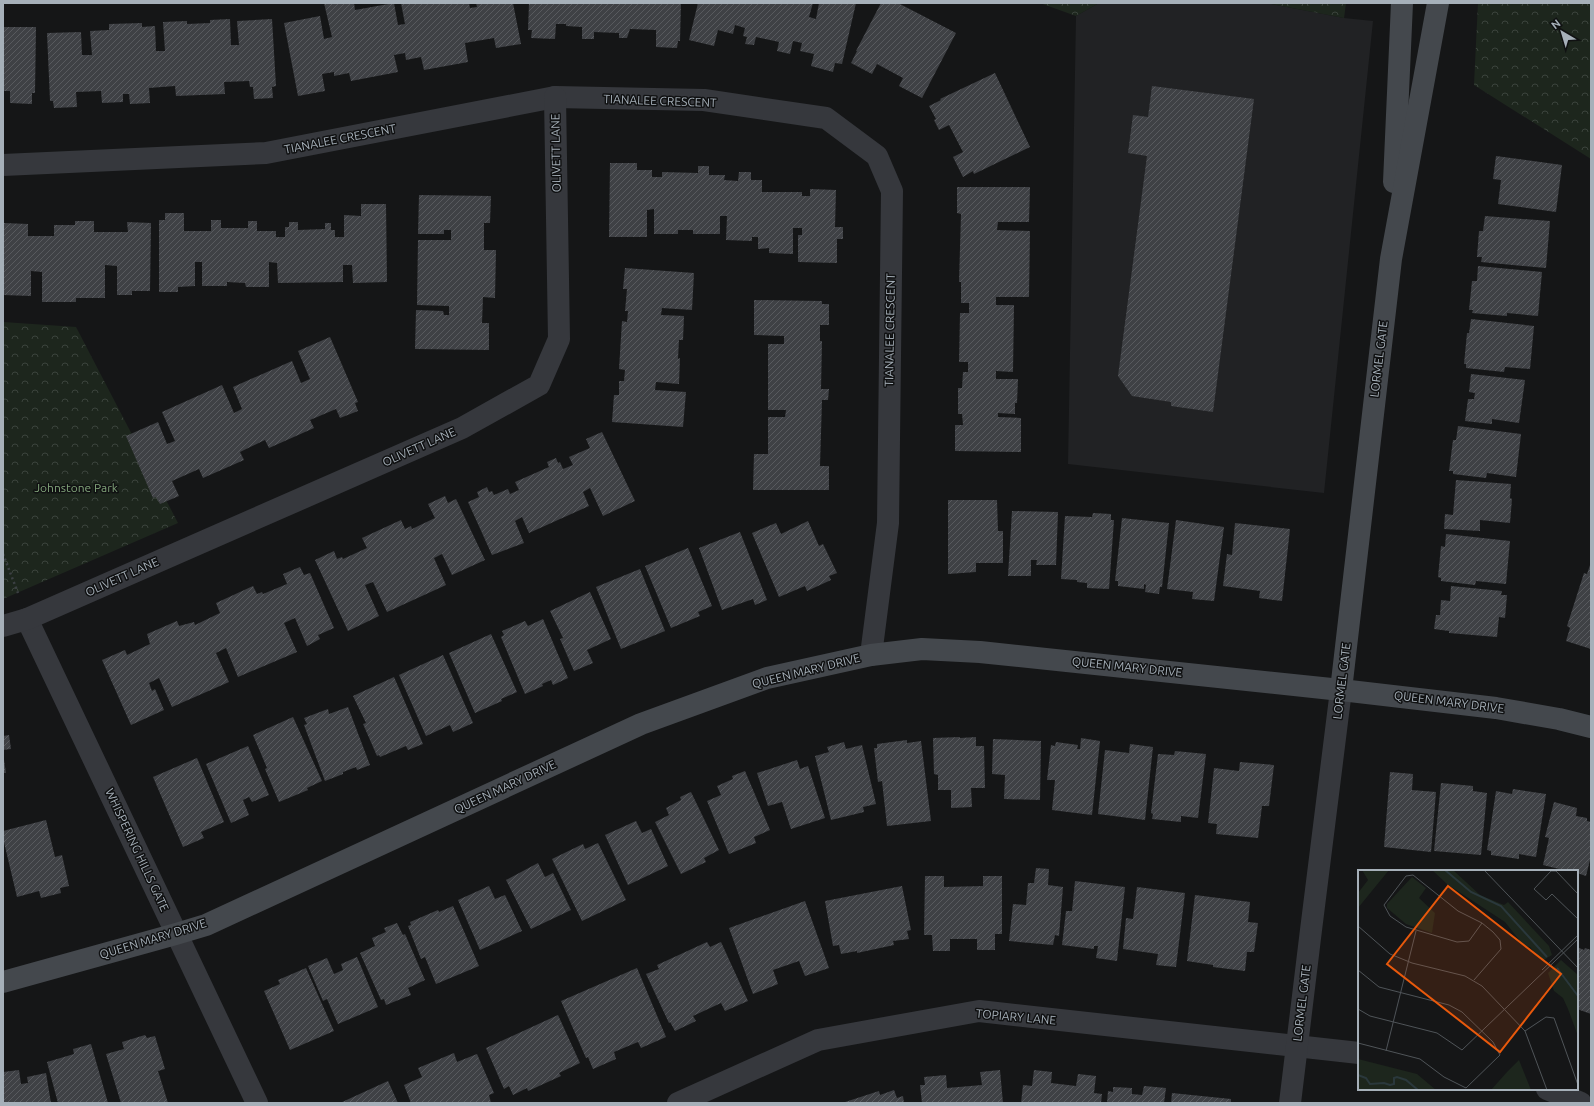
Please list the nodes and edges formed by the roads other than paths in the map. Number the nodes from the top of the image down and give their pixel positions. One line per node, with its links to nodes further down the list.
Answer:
1 (1402, 3): 5 (street, LORMEL GATE)
2 (1438, 3): 5 (street, LORMEL GATE)
3 (555, 97): 4 (street, TIANALEE CRESCENT); 6 (street, OLIVETT LANE); 8 (street, TIANALEE CRESCENT)
4 (3, 165)
5 (1391, 259): 9 (street, LORMEL GATE)
6 (27, 619): 7 (street); 11 (street, WHISPERING HILLS GATE)
7 (3, 626)
8 (871, 655): 9 (street, QUEEN MARY DRIVE); 11 (street, QUEEN MARY DRIVE)
9 (1341, 690): 10 (street, QUEEN MARY DRIVE); 13 (street, LORMEL GATE)
10 (1591, 727)
11 (176, 934): 12 (street, QUEEN MARY DRIVE); 16 (street, WHISPERING HILLS GATE)
12 (3, 982)
13 (1296, 1046): 14 (street, TOPIARY LANE); 17 (street, TOPIARY LANE); 18 (street, LORMEL GATE)
14 (1358, 1053)
15 (1549, 1090): 19 (street)
16 (257, 1103)
17 (678, 1103)
18 (1290, 1103)
19 (1581, 1103)

